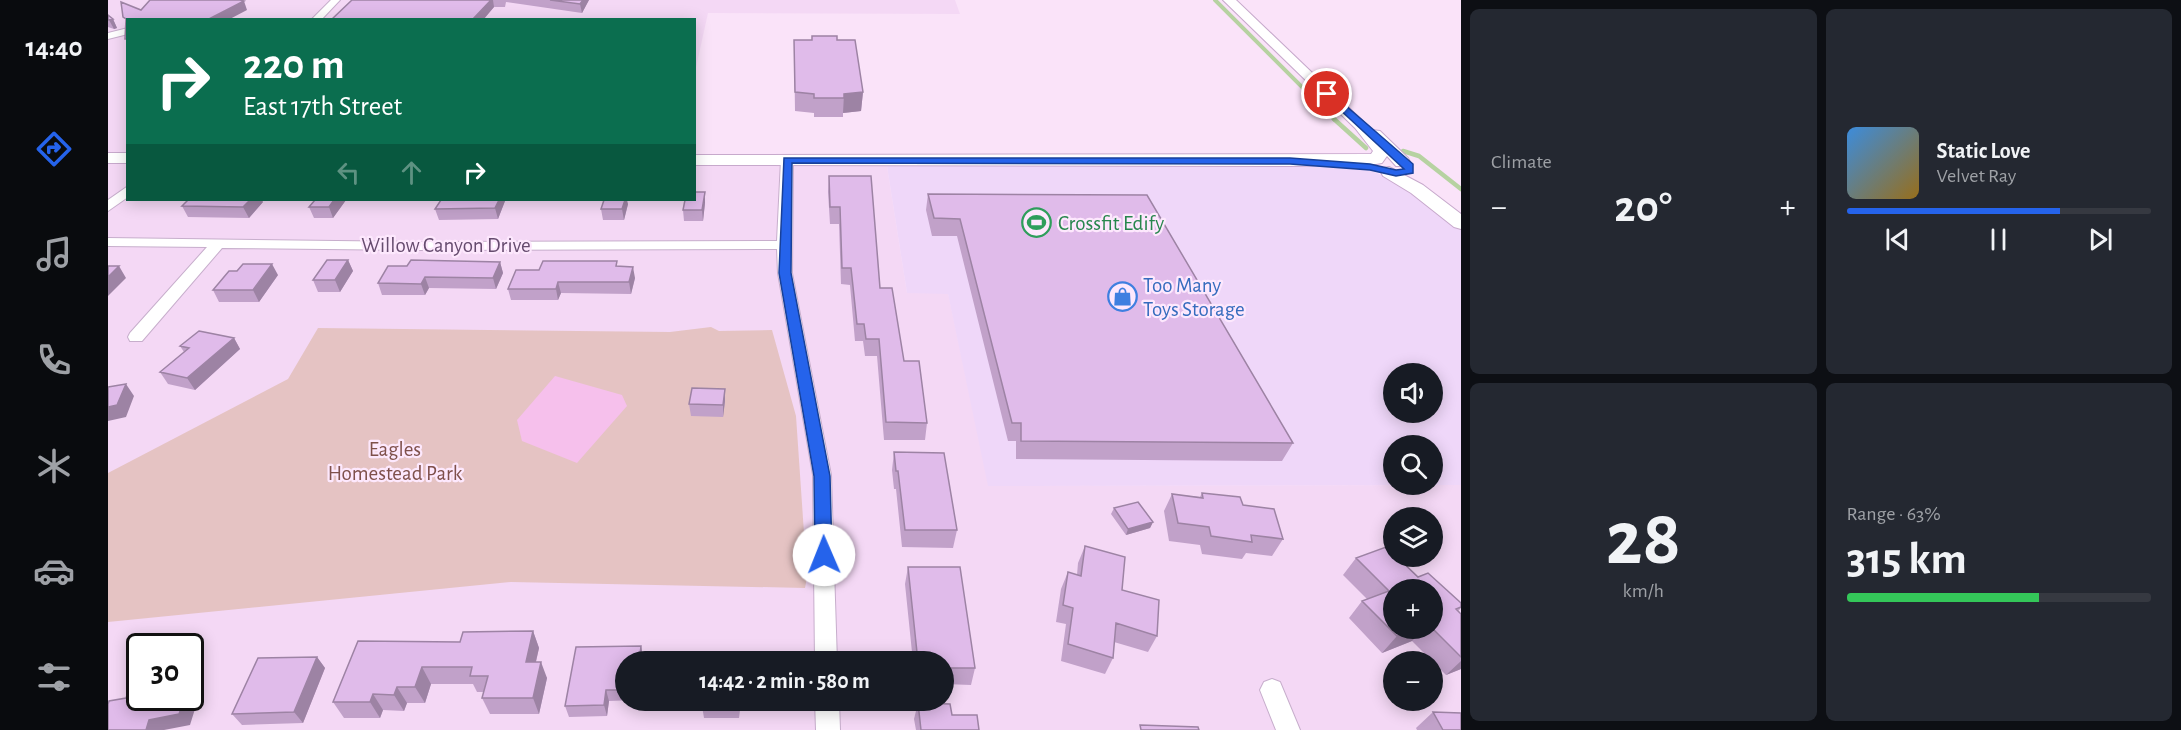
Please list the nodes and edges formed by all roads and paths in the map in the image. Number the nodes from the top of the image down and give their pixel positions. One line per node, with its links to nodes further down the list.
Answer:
1 (336, 0): 3 (street)
2 (1229, 0): 6 (main road)
3 (317, 18)
4 (126, 32): 5 (street)
5 (108, 36)
6 (1360, 125): 11 (main road); 11 (main road)
7 (108, 158): 8 (main road)
8 (126, 158)
9 (696, 160): 10 (main road)
10 (788, 160): 11 (main road); 18 (street)
11 (1390, 165): 14 (main road); 15 (main road)
12 (126, 192): 13 (street)
13 (108, 207)
14 (1461, 216)
15 (1461, 223)
16 (108, 242): 17 (street, Willow Canyon Drive)
17 (217, 245): 18 (street, Willow Canyon Drive); 19 (street)
18 (784, 245): 20 (street)
19 (136, 337)
20 (826, 651)
21 (1272, 690): 24 (street)
22 (827, 711): 23 (street)
23 (828, 730)
24 (1288, 730)

